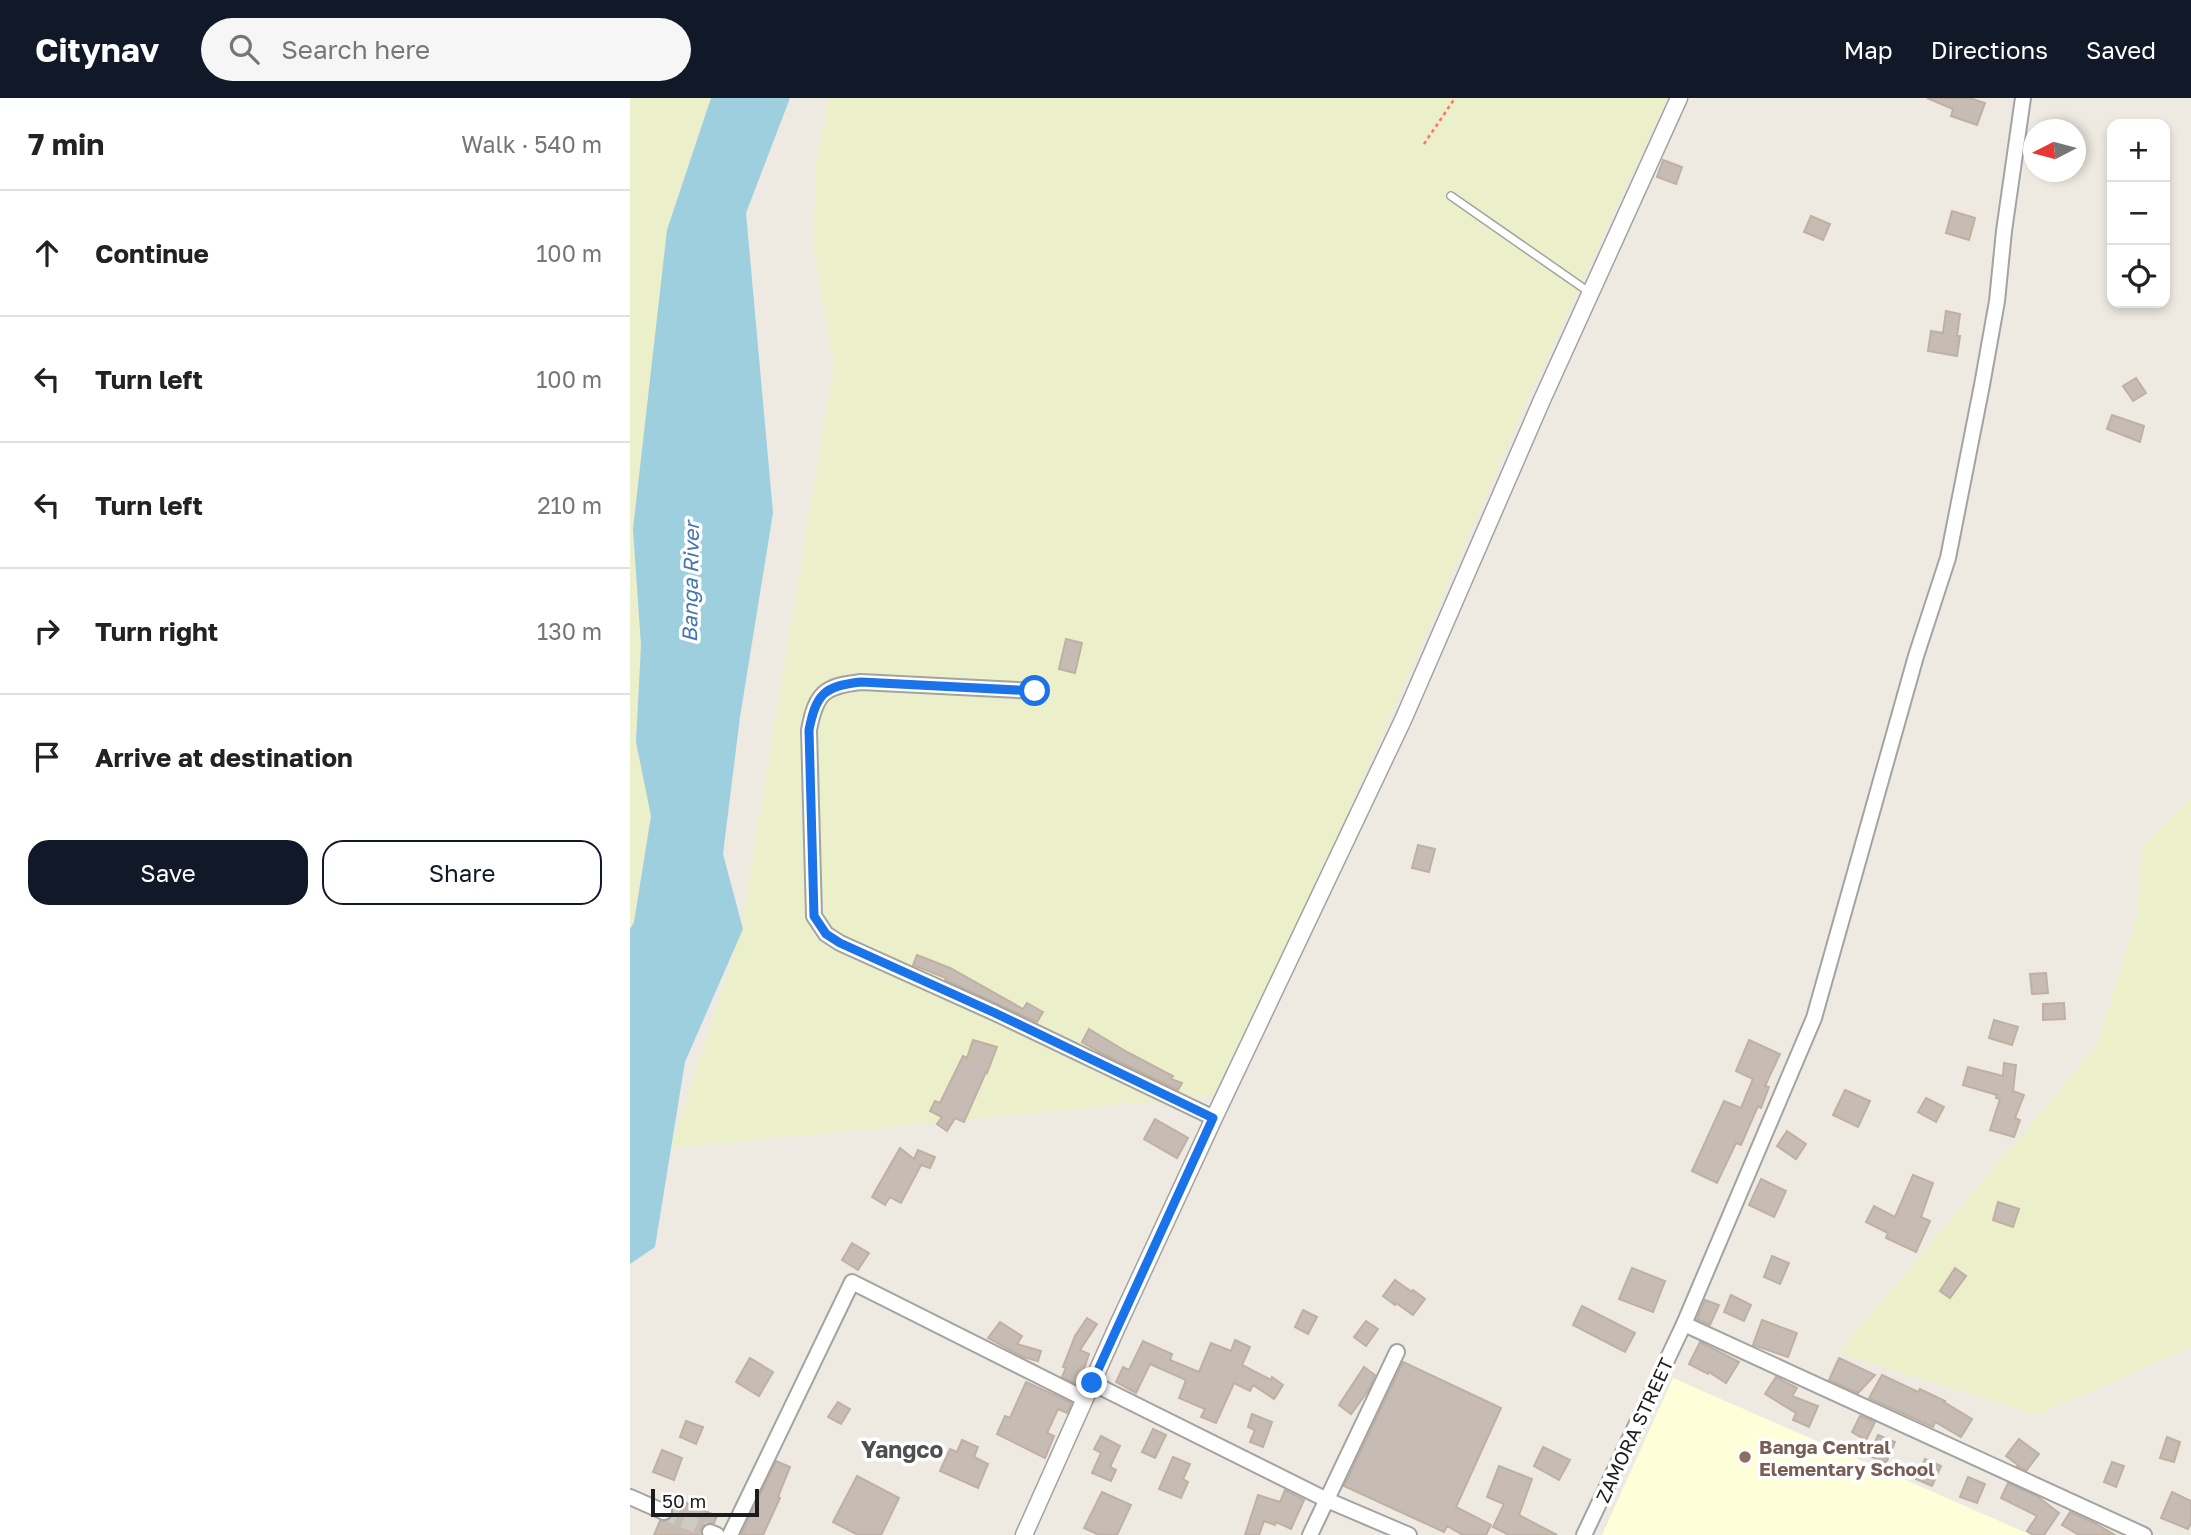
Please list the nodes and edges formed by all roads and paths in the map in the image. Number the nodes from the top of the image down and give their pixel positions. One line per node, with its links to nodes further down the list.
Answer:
1 (1455, 98): 4 (path)
2 (1679, 98): 6 (street)
3 (2023, 98): 9 (street, ZAMORA STREET)
4 (1424, 144)
5 (1451, 196): 6 (lane)
6 (1590, 293): 8 (street)
7 (1035, 691): 8 (street)
8 (1213, 1118): 11 (street)
9 (1684, 1324): 20 (street, ZAMORA STREET); 21 (street)
10 (1398, 1352): 14 (street)
11 (1092, 1383): 12 (street); 14 (street)
12 (1085, 1399): 16 (street); 17 (street)
13 (630, 1497): 15 (street)
14 (1327, 1500): 18 (street); 19 (street)
15 (664, 1512)
16 (730, 1535)
17 (1024, 1535)
18 (1310, 1535)
19 (1409, 1535)
20 (1584, 1535)
21 (2144, 1535)

